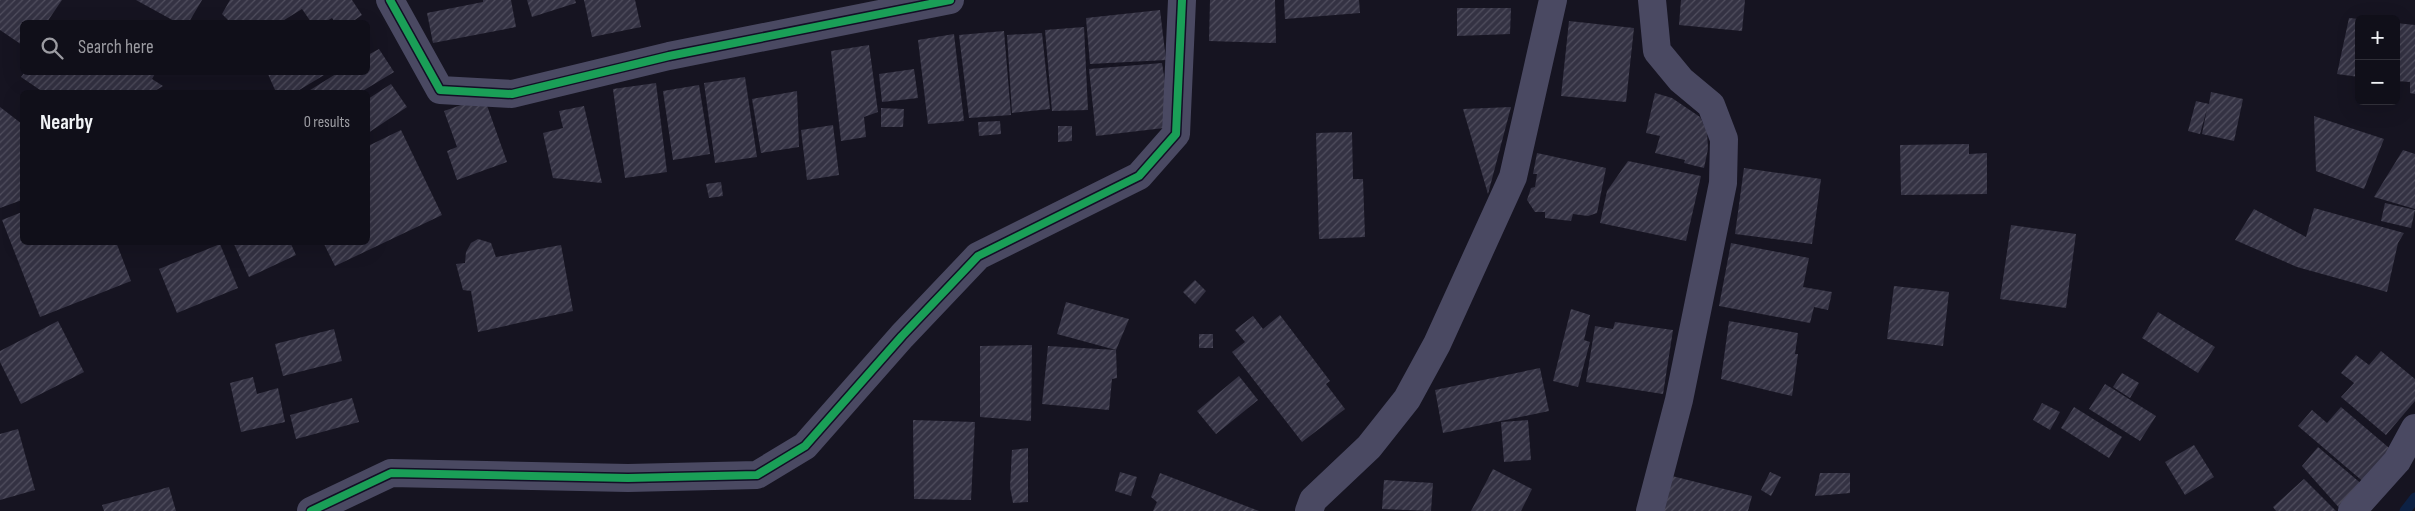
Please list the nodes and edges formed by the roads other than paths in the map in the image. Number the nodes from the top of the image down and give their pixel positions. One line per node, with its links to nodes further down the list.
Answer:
1 (390, 0): 2 (street)
2 (950, 0)
3 (1182, 0): 7 (street)
4 (1553, 0): 8 (street)
5 (1652, 0): 9 (street)
6 (2415, 428): 10 (street)
7 (311, 511)
8 (1309, 511)
9 (1650, 511)
10 (2352, 511)

